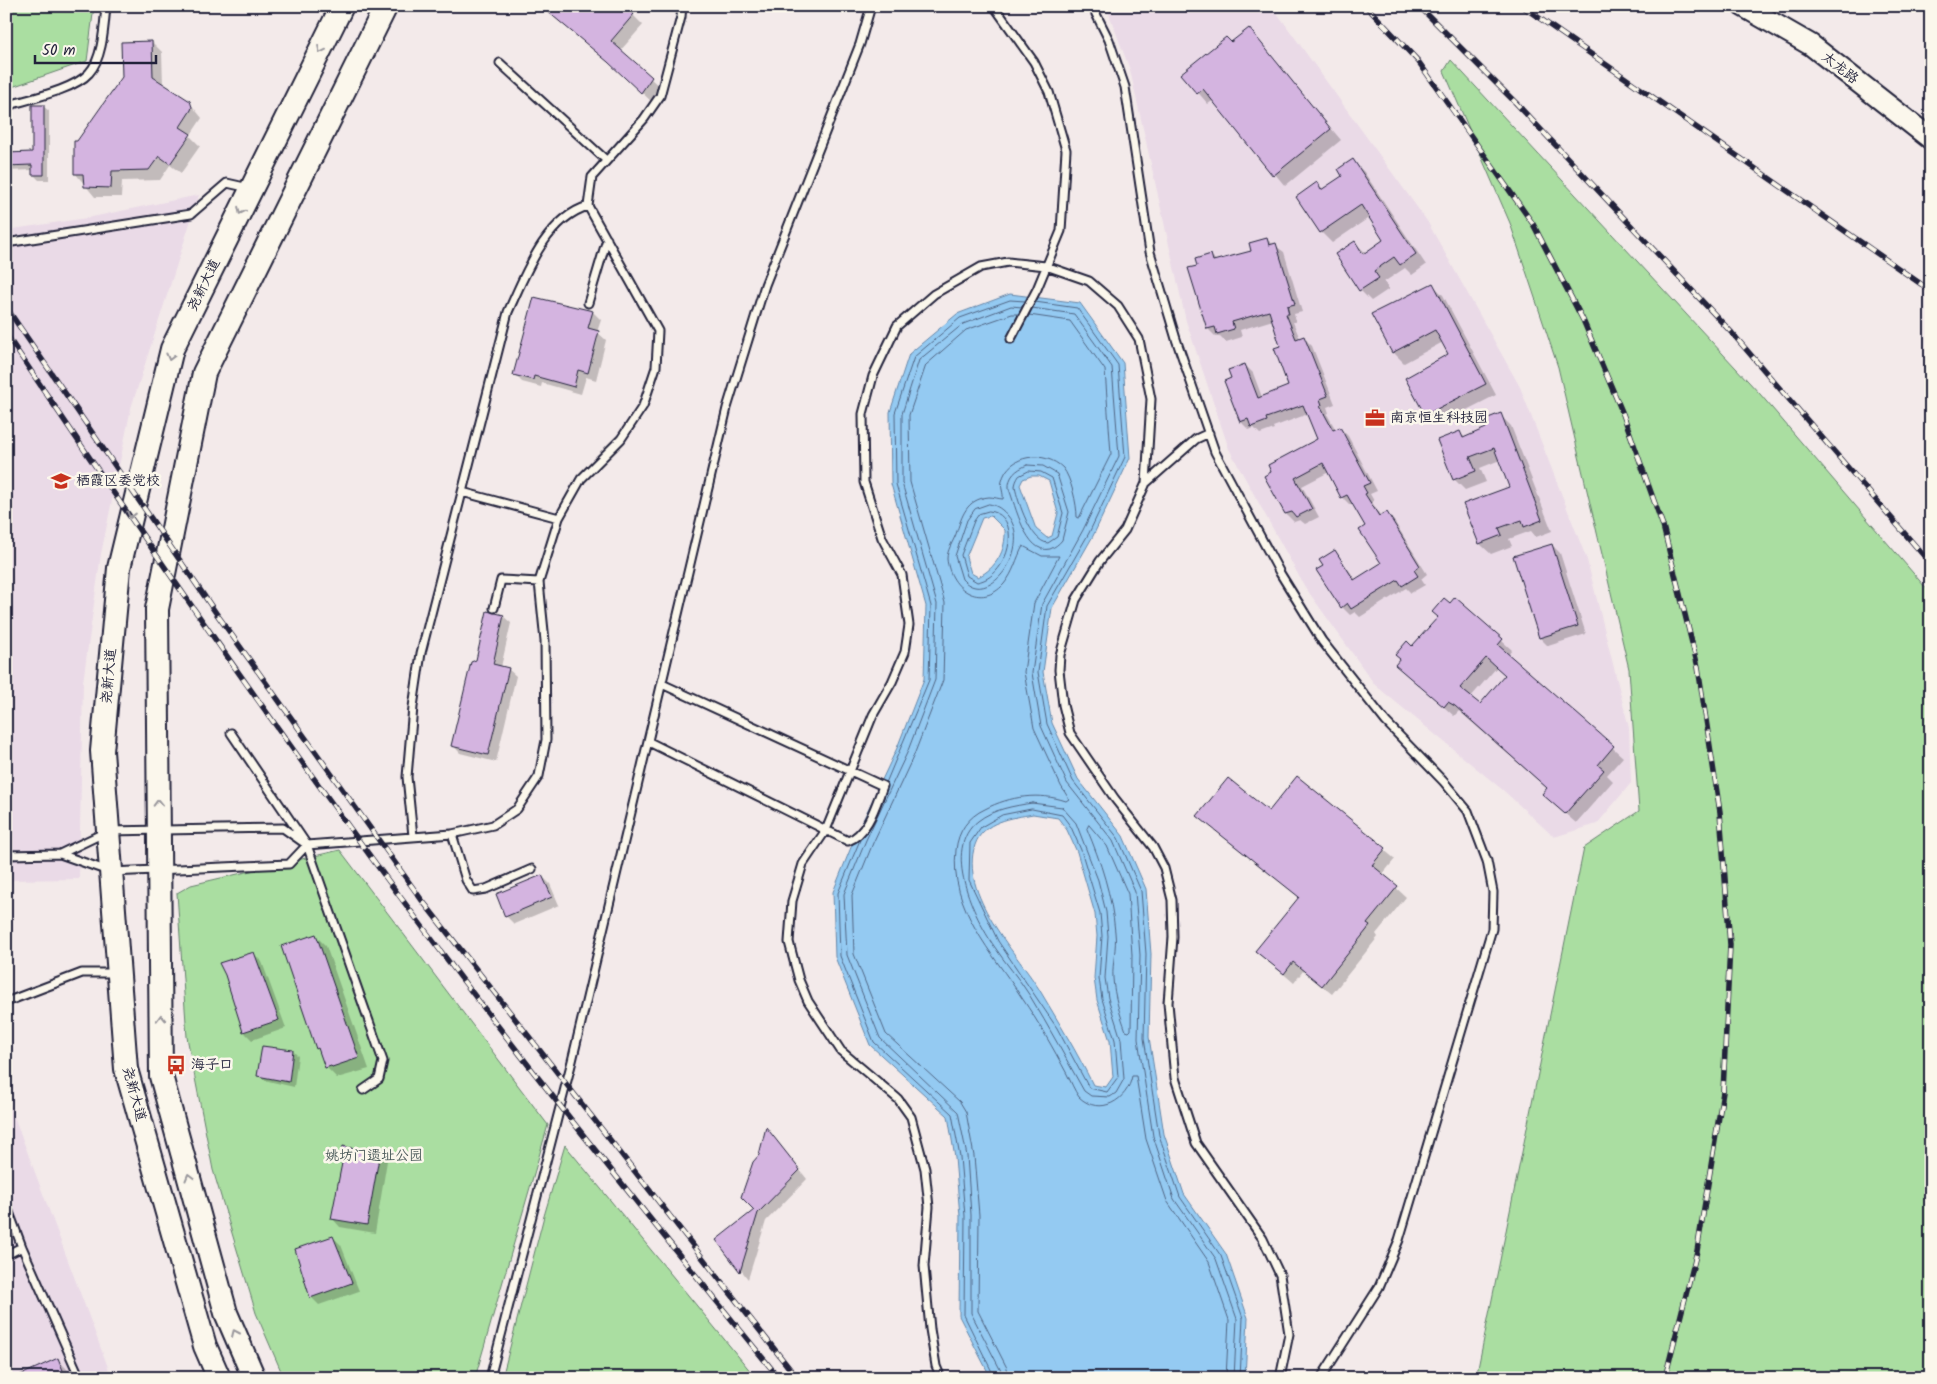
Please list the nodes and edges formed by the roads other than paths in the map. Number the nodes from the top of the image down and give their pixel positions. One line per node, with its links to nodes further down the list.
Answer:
1 (106, 6): 10 (lane)
2 (342, 6): 13 (main road, 尧新大道, one-way to 13)
3 (386, 6): 32 (main road, one-way to 3)
4 (682, 6): 12 (lane)
5 (871, 6): 26 (lane)
6 (994, 6): 17 (lane)
7 (1092, 6): 20 (lane)
8 (1743, 6): 11 (street, 太龙路)
9 (500, 63): 12 (lane)
10 (6, 106)
11 (1931, 139)
12 (606, 160): 14 (lane)
13 (252, 188): 16 (lane); 31 (main road, 尧新大道, one-way to 31)
14 (588, 206): 15 (lane); 22 (lane)
15 (607, 240): 18 (lane); 23 (lane)
16 (6, 242)
17 (1046, 266): 19 (lane); 21 (lane); 29 (lane)
18 (588, 303)
19 (1011, 339)
20 (1209, 434): 21 (lane); 53 (lane)
21 (1146, 483): 52 (lane)
22 (462, 492): 23 (lane); 34 (lane)
23 (559, 518): 24 (lane)
24 (539, 582): 25 (lane); 33 (lane)
25 (494, 608)
26 (662, 684): 28 (lane); 29 (lane)
27 (231, 733): 35 (lane)
28 (649, 742): 30 (lane); 50 (lane)
29 (851, 771): 30 (lane); 30 (lane)
30 (826, 830): 51 (lane)
31 (108, 831): 32 (lane); 36 (lane); 40 (main road, 尧新大道)
32 (158, 831): 35 (lane); 39 (main road)
33 (452, 834): 34 (lane); 38 (lane)
34 (413, 836): 35 (lane)
35 (307, 845): 39 (lane); 43 (lane)
36 (60, 854): 37 (lane); 40 (lane)
37 (6, 855)
38 (532, 868)
39 (158, 870): 40 (lane); 49 (main road, one-way to 39)
40 (111, 872): 41 (main road, 尧新大道)
41 (119, 973): 42 (lane); 48 (main road, 尧新大道)
42 (6, 1002)
43 (363, 1090)
44 (6, 1204): 45 (lane)
45 (22, 1248): 46 (lane); 47 (lane)
46 (6, 1255)
47 (80, 1378)
48 (220, 1378)
49 (254, 1378)
50 (490, 1378)
51 (941, 1378)
52 (1280, 1378)
53 (1321, 1378)

